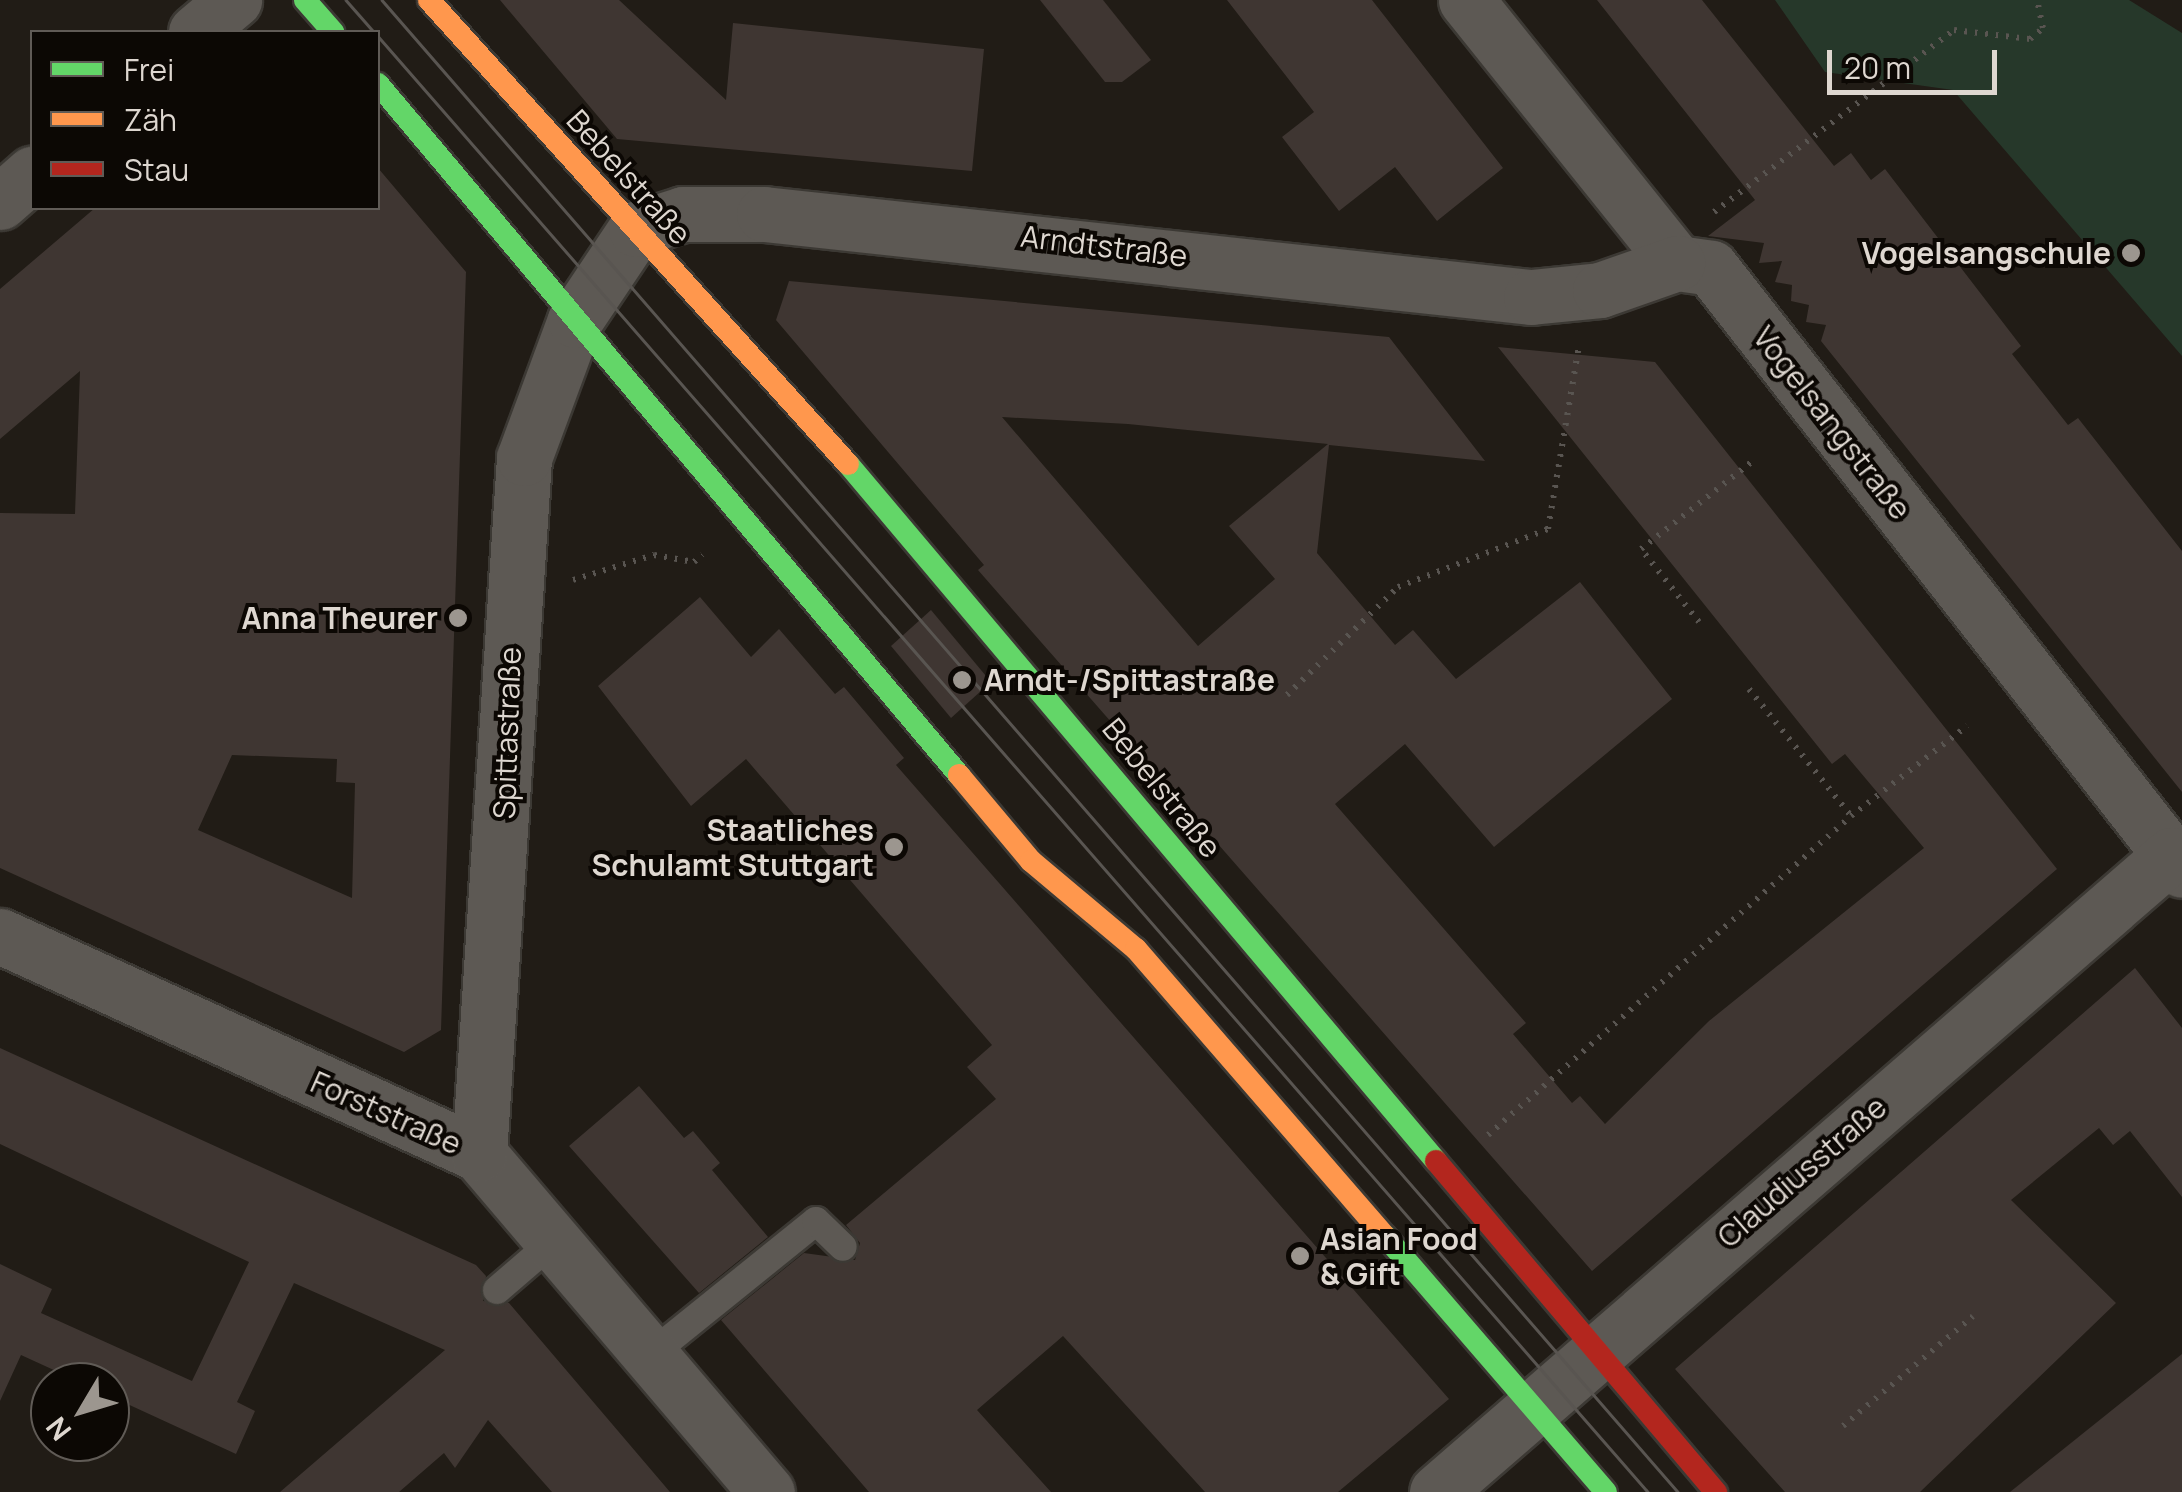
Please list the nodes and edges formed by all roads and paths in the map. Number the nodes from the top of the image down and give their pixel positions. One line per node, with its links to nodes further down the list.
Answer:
1 (234, 0): 6 (street)
2 (305, 0): 7 (street)
3 (429, 0): 12 (street, Bebelstraße)
4 (1466, 0): 13 (street)
5 (2037, 0): 11 (path)
6 (198, 30)
7 (331, 30)
8 (380, 86): 14 (street)
9 (30, 176): 10 (street)
10 (0, 202)
11 (1719, 208)
12 (636, 229): 13 (street, Arndtstraße); 14 (street); 34 (street, Bebelstraße)
13 (1677, 264): 26 (street, Vogelsangstraße)
14 (575, 320): 29 (street, Spittastraße); 36 (street)
15 (1579, 345): 23 (path)
16 (1754, 460): 21 (path)
17 (716, 542): 19 (path)
18 (572, 563): 19 (path)
19 (572, 580): 20 (path)
20 (571, 599)
21 (1699, 622)
22 (1749, 689): 25 (path)
23 (1287, 695)
24 (1967, 726): 25 (path)
25 (1851, 816): 28 (path)
26 (2176, 862): 34 (street, Claudiusstraße)
27 (0, 936): 29 (street, Forststraße)
28 (1483, 1139)
29 (479, 1154): 30 (street, Forststraße)
30 (554, 1241): 32 (lane); 35 (street, Forststraße)
31 (844, 1247): 35 (lane)
32 (498, 1290)
33 (1973, 1316): 37 (path)
34 (1593, 1352): 36 (street, Claudiusstraße); 41 (street, Bebelstraße)
35 (650, 1355): 38 (street, Forststraße)
36 (1534, 1410): 39 (street, Claudiusstraße); 40 (street)
37 (1844, 1426)
38 (767, 1492)
39 (1437, 1492)
40 (1606, 1492)
41 (1716, 1492)

